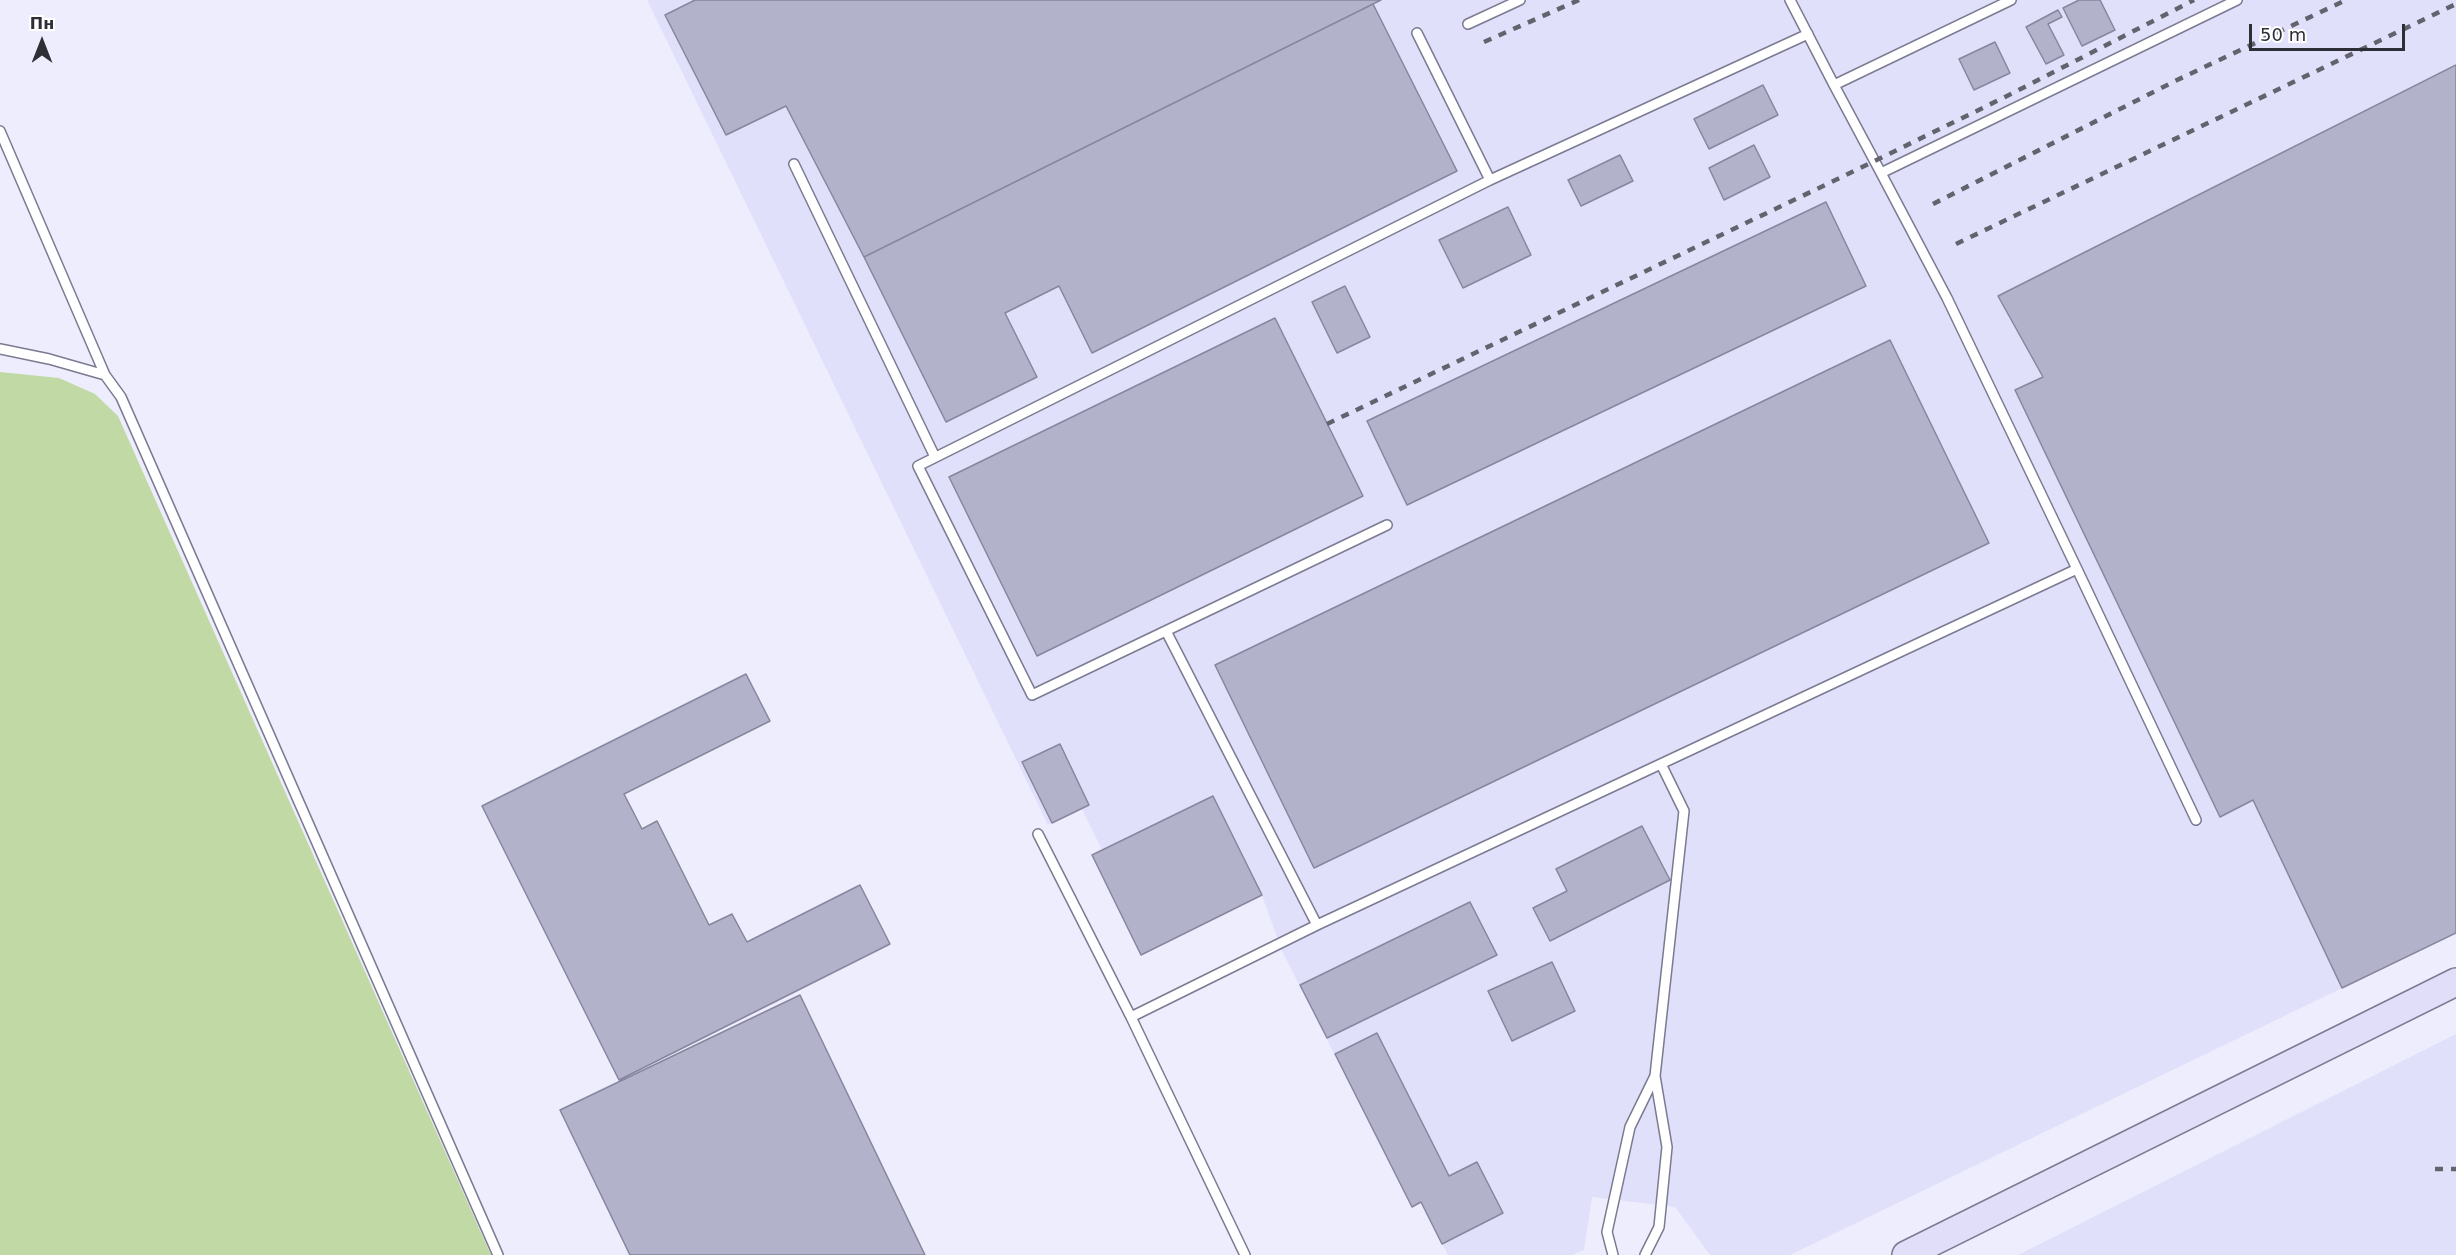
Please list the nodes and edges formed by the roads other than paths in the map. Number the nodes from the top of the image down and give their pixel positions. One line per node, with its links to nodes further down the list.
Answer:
1 (1520, 0): 5 (lane)
2 (1790, 0): 7 (lane)
3 (2011, 0): 8 (lane)
4 (2237, 0): 11 (lane)
5 (1468, 24)
6 (1417, 33): 12 (lane)
7 (1808, 34): 8 (lane); 12 (lane)
8 (1834, 85): 11 (lane)
9 (0, 131): 14 (lane)
10 (794, 164): 15 (lane)
11 (1881, 172): 17 (lane)
12 (1490, 180): 15 (lane)
13 (0, 350): 14 (lane)
14 (105, 375): 26 (lane)
15 (935, 457): 18 (lane)
16 (1387, 525): 18 (lane)
17 (2077, 569): 19 (lane); 20 (lane)
18 (1166, 631): 22 (lane)
19 (1661, 764): 22 (lane); 25 (lane)
20 (2196, 820)
21 (1038, 834): 24 (lane)
22 (1317, 924): 24 (lane)
23 (2456, 982): 30 (street)
24 (1131, 1017): 27 (lane)
25 (1654, 1076): 28 (lane); 29 (lane)
26 (498, 1255)
27 (1245, 1255)
28 (1613, 1255)
29 (1645, 1255)
30 (1906, 1255)

